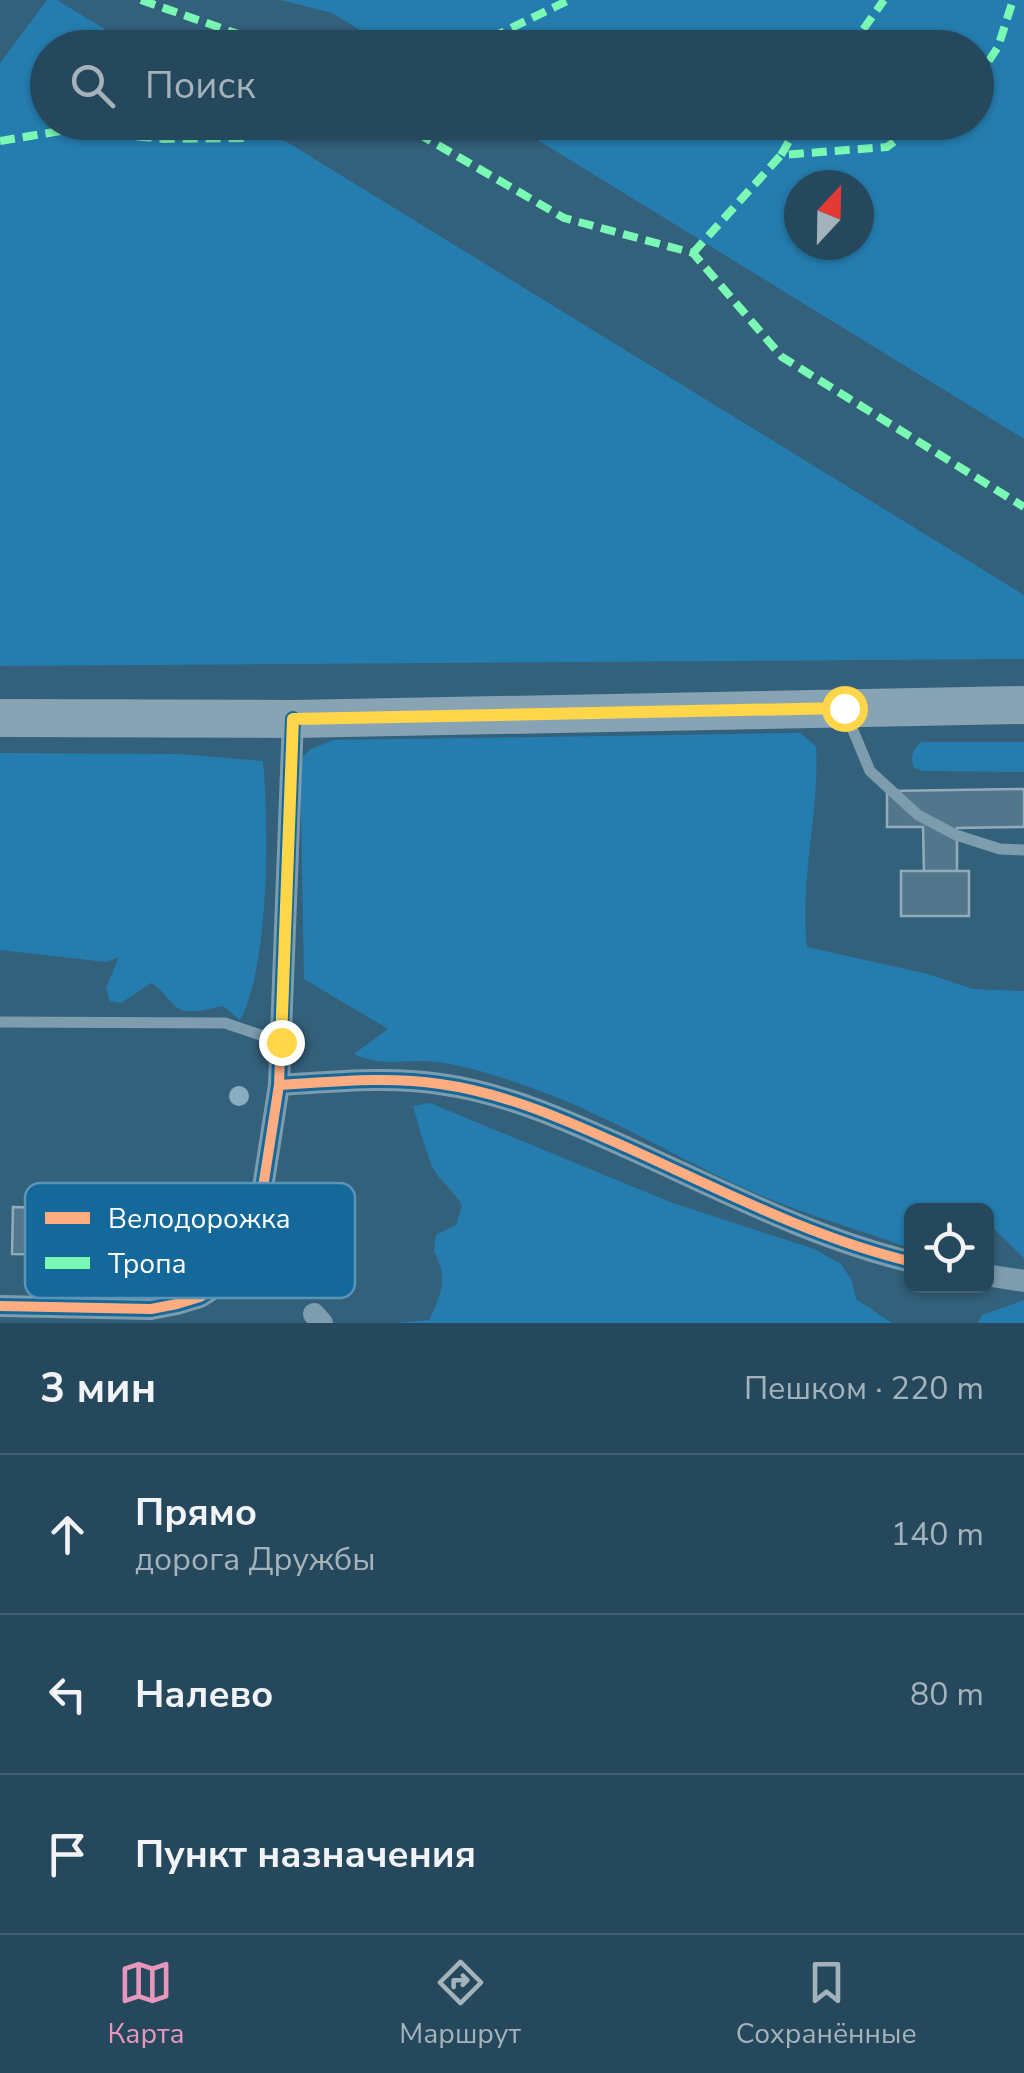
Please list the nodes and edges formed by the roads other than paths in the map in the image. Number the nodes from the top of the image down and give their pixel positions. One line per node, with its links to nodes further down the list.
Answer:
1 (1024, 705): 2 (main road)
2 (844, 708): 4 (main road); 5 (lane)
3 (0, 718): 4 (main road)
4 (293, 719): 7 (street)
5 (1024, 850)
6 (0, 1022): 7 (lane)
7 (281, 1042): 8 (street)
8 (279, 1086): 9 (street); 10 (street)
9 (264, 1183)
10 (904, 1260)
11 (994, 1277): 12 (street)
12 (1024, 1282)
13 (197, 1298): 14 (street)
14 (0, 1306)

